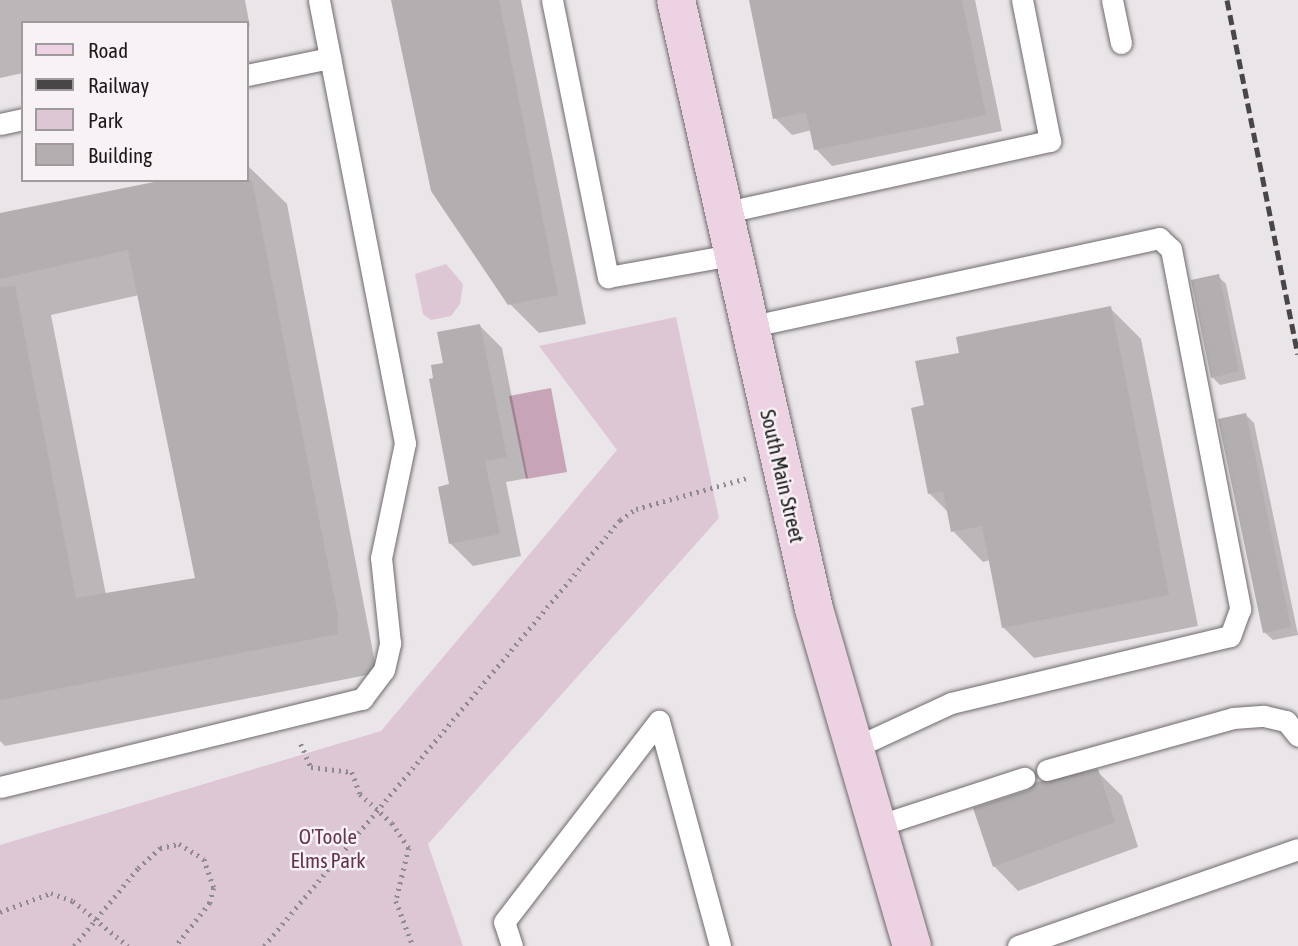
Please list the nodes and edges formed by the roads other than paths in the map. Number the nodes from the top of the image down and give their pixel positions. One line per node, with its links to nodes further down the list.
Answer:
1 (319, 0): 7 (lane)
2 (552, 0): 12 (lane)
3 (676, 0): 11 (main road, South Main Street)
4 (1022, 0): 11 (lane)
5 (1112, 0): 6 (lane)
6 (1121, 43)
7 (330, 58): 8 (lane); 18 (lane)
8 (248, 75)
9 (21, 119): 10 (lane)
10 (0, 124)
11 (722, 213): 12 (main road, South Main Street)
12 (732, 255): 13 (main road, South Main Street)
13 (748, 327): 15 (main road, South Main Street); 15 (lane)
14 (1298, 736): 16 (lane)
15 (855, 748): 19 (main road, South Main Street)
16 (1047, 770)
17 (1024, 778): 19 (lane)
18 (0, 787)
19 (877, 826): 23 (main road, South Main Street)
20 (1290, 852): 24 (lane)
21 (512, 946): 22 (lane)
22 (720, 946)
23 (912, 946)
24 (1018, 946)

